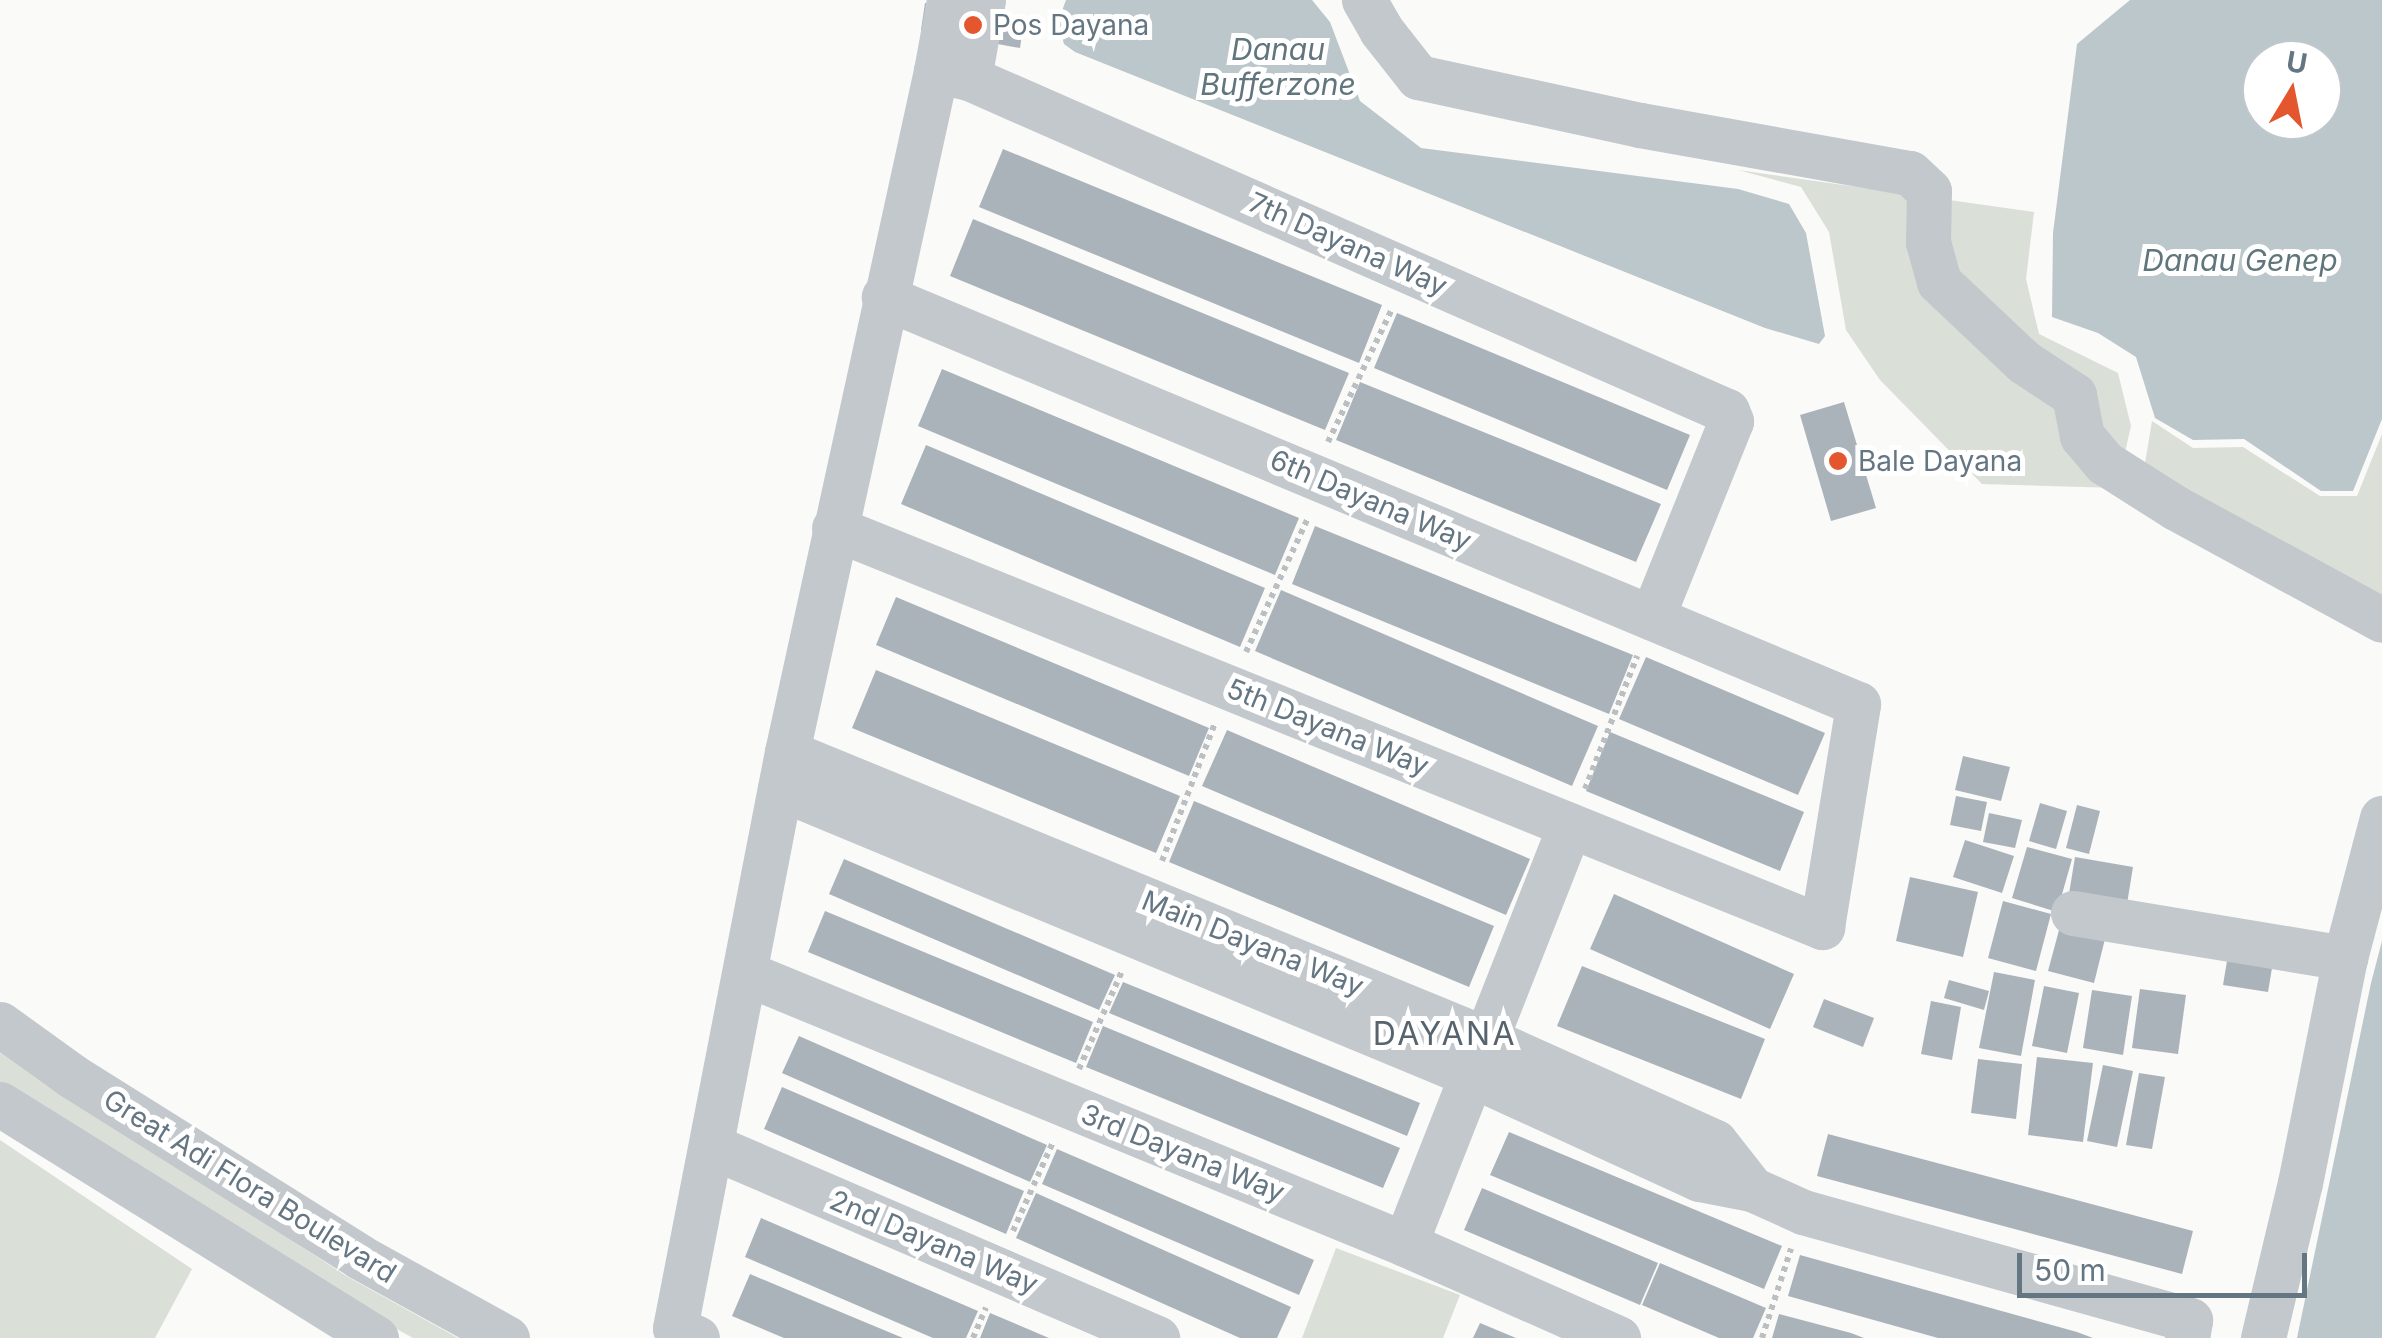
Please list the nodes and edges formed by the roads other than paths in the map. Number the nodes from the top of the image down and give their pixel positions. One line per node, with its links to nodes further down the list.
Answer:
1 (1364, 0): 7 (street)
2 (966, 3): 3 (street)
3 (952, 74): 4 (street); 6 (street, 7th Dayana Way)
4 (884, 296): 5 (street); 6 (street, 6th Dayana Way)
5 (834, 528): 8 (street); 9 (street, 5th Dayana Way)
6 (1652, 618): 12 (street, 6th Dayana Way)
7 (2382, 620)
8 (784, 770): 14 (street); 16 (street, Main Dayana Way)
9 (1570, 825): 12 (street, 5th Dayana Way); 16 (street)
10 (2378, 843): 13 (street)
11 (2073, 913): 13 (street)
12 (1822, 927)
13 (2345, 958): 26 (street)
14 (745, 973): 18 (street); 19 (street, 3rd Dayana Way)
15 (0, 1024): 23 (street, Great Adi Flora Boulevard)
16 (1479, 1057): 19 (street); 20 (street, Main Dayana Way)
17 (0, 1104): 22 (street)
18 (711, 1146): 21 (street); 24 (street, 2nd Dayana Way)
19 (1404, 1244): 25 (street, 3rd Dayana Way)
20 (2188, 1329)
21 (686, 1333)
22 (376, 1338)
23 (507, 1338)
24 (1157, 1338)
25 (1618, 1338)
26 (2263, 1338)

